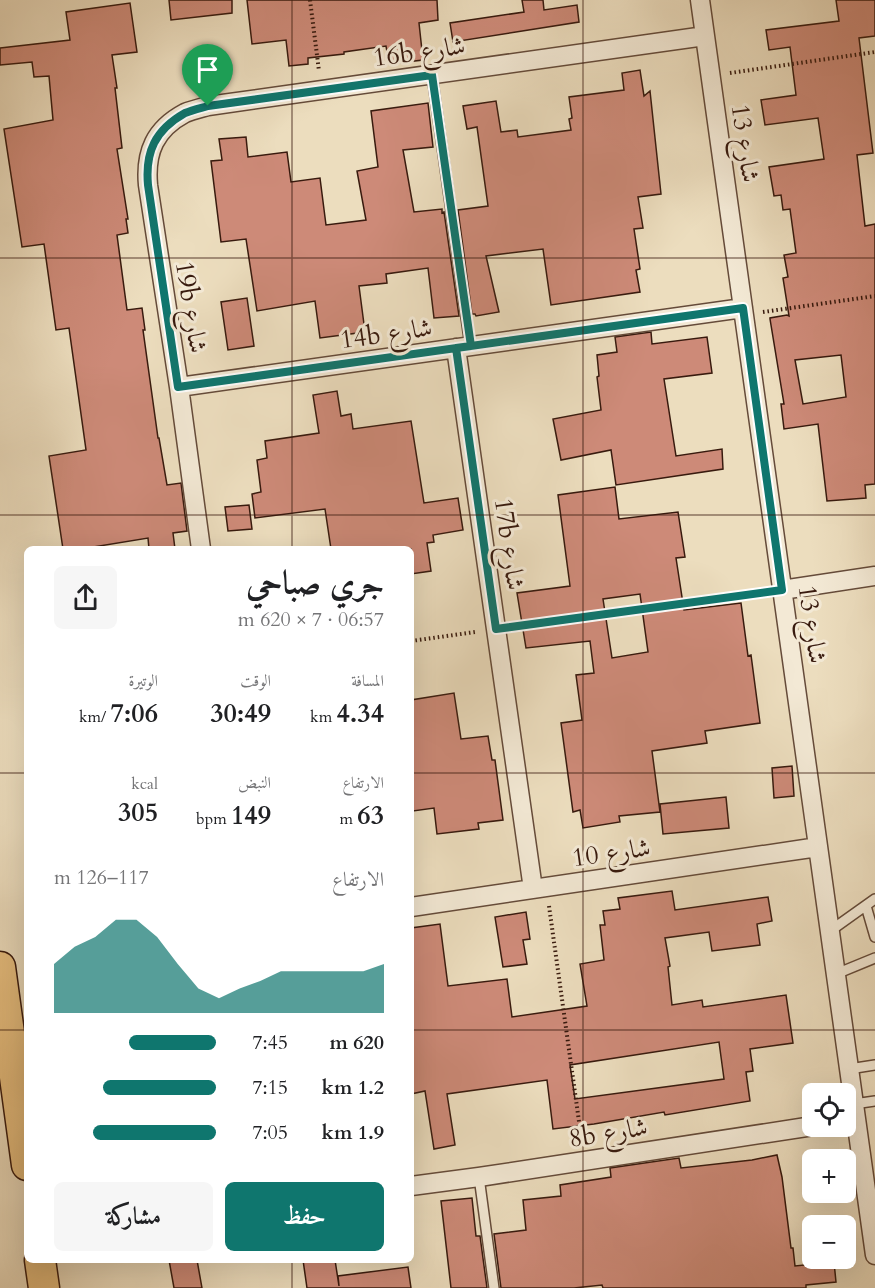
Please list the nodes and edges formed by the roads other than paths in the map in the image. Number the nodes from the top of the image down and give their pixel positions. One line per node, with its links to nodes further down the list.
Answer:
1 (700, 0): 2 (street, شارع 13)
2 (705, 36): 3 (street, 16b شارع); 5 (street, شارع 13)
3 (432, 75): 4 (street, 16b شارع); 6 (lane)
4 (153, 144): 7 (street, 19b شارع)
5 (743, 311): 6 (street, 14b شارع); 10 (street, شارع 13)
6 (463, 347): 7 (street, 14b شارع); 12 (street, 17b شارع)
7 (178, 387): 8 (street, 19b شارع)
8 (201, 546)
9 (875, 576): 10 (street)
10 (782, 590): 11 (street, شارع 13)
11 (818, 848): 12 (street, شارع 10); 16 (street, شارع 13)
12 (540, 888): 14 (street, شارع 10)
13 (875, 899): 15 (lane)
14 (414, 906)
15 (866, 906): 16 (lane); 17 (lane)
16 (830, 931): 20 (street, شارع 13)
17 (875, 937)
18 (875, 958): 20 (lane)
19 (0, 967): 28 (main road)
20 (836, 974): 22 (street, شارع 13)
21 (875, 1065): 22 (lane)
22 (849, 1069): 23 (street, شارع 13)
23 (850, 1083)
24 (875, 1101): 25 (lane)
25 (856, 1113)
26 (802, 1128): 29 (street, 8b شارع)
27 (856, 1137): 31 (street, شارع 13)
28 (24, 1143)
29 (479, 1177): 30 (street, 8b شارع); 34 (lane)
30 (414, 1186)
31 (875, 1255)
32 (40, 1263): 33 (main road)
33 (44, 1288)
34 (494, 1288)

